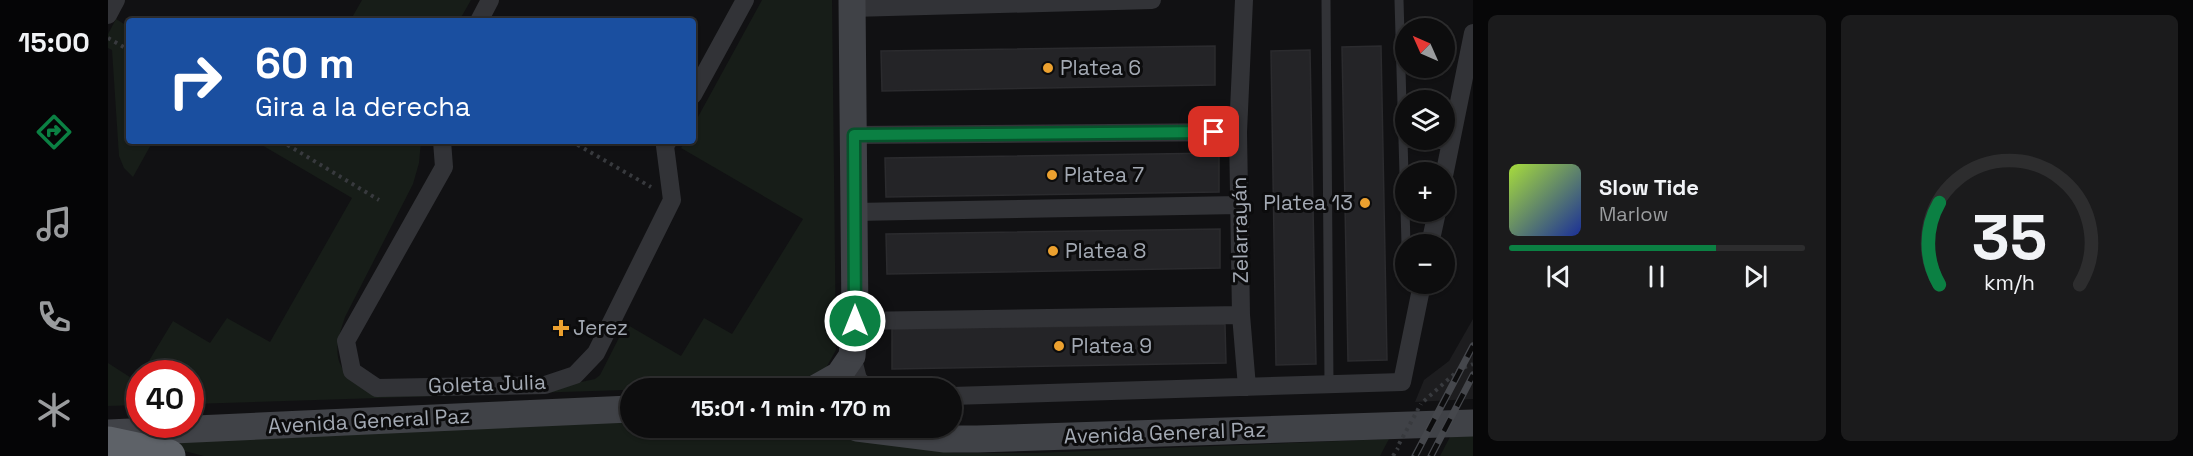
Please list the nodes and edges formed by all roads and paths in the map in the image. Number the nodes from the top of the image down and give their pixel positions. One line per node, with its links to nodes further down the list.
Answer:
1 (116, 0): 9 (street)
2 (490, 0): 10 (street)
3 (745, 0): 14 (street)
4 (1152, 0): 8 (street)
5 (1244, 0): 17 (street, Zelarrayán)
6 (1326, 0): 37 (lane)
7 (1399, 0): 15 (lane)
8 (852, 4): 18 (street)
9 (108, 15)
10 (481, 18)
11 (1473, 33): 16 (street)
12 (108, 38): 13 (path)
13 (126, 48)
14 (696, 90)
15 (1402, 90)
16 (1466, 110): 19 (street)
17 (1238, 132): 18 (street); 27 (street, Zelarrayán)
18 (854, 135): 28 (street)
19 (1455, 136)
20 (286, 144): 25 (path)
21 (442, 144): 26 (street, Goleta Julia)
22 (576, 144): 26 (path)
23 (666, 144): 26 (street)
24 (1403, 150): 29 (lane)
25 (379, 200)
26 (672, 200)
27 (1239, 205): 28 (street); 31 (street, Zelarrayán)
28 (854, 212): 32 (street)
29 (1406, 234)
30 (1420, 294): 37 (street, Avenida General Paz)
31 (1241, 315): 32 (street); 38 (street, Zelarrayán)
32 (855, 321): 33 (street)
33 (852, 356): 35 (street); 36 (street)
34 (1473, 364): 45 (path, bridge)
35 (834, 378)
36 (858, 378)
37 (1329, 384): 38 (street, Avenida General Paz)
38 (1247, 387): 39 (street, Avenida General Paz)
39 (962, 396)
40 (620, 409): 42 (street, Avenida General Paz)
41 (1473, 423): 43 (street, Avenida General Paz)
42 (108, 433)
43 (934, 438)
44 (108, 443): 46 (highway)
45 (1399, 444)
46 (169, 456)

